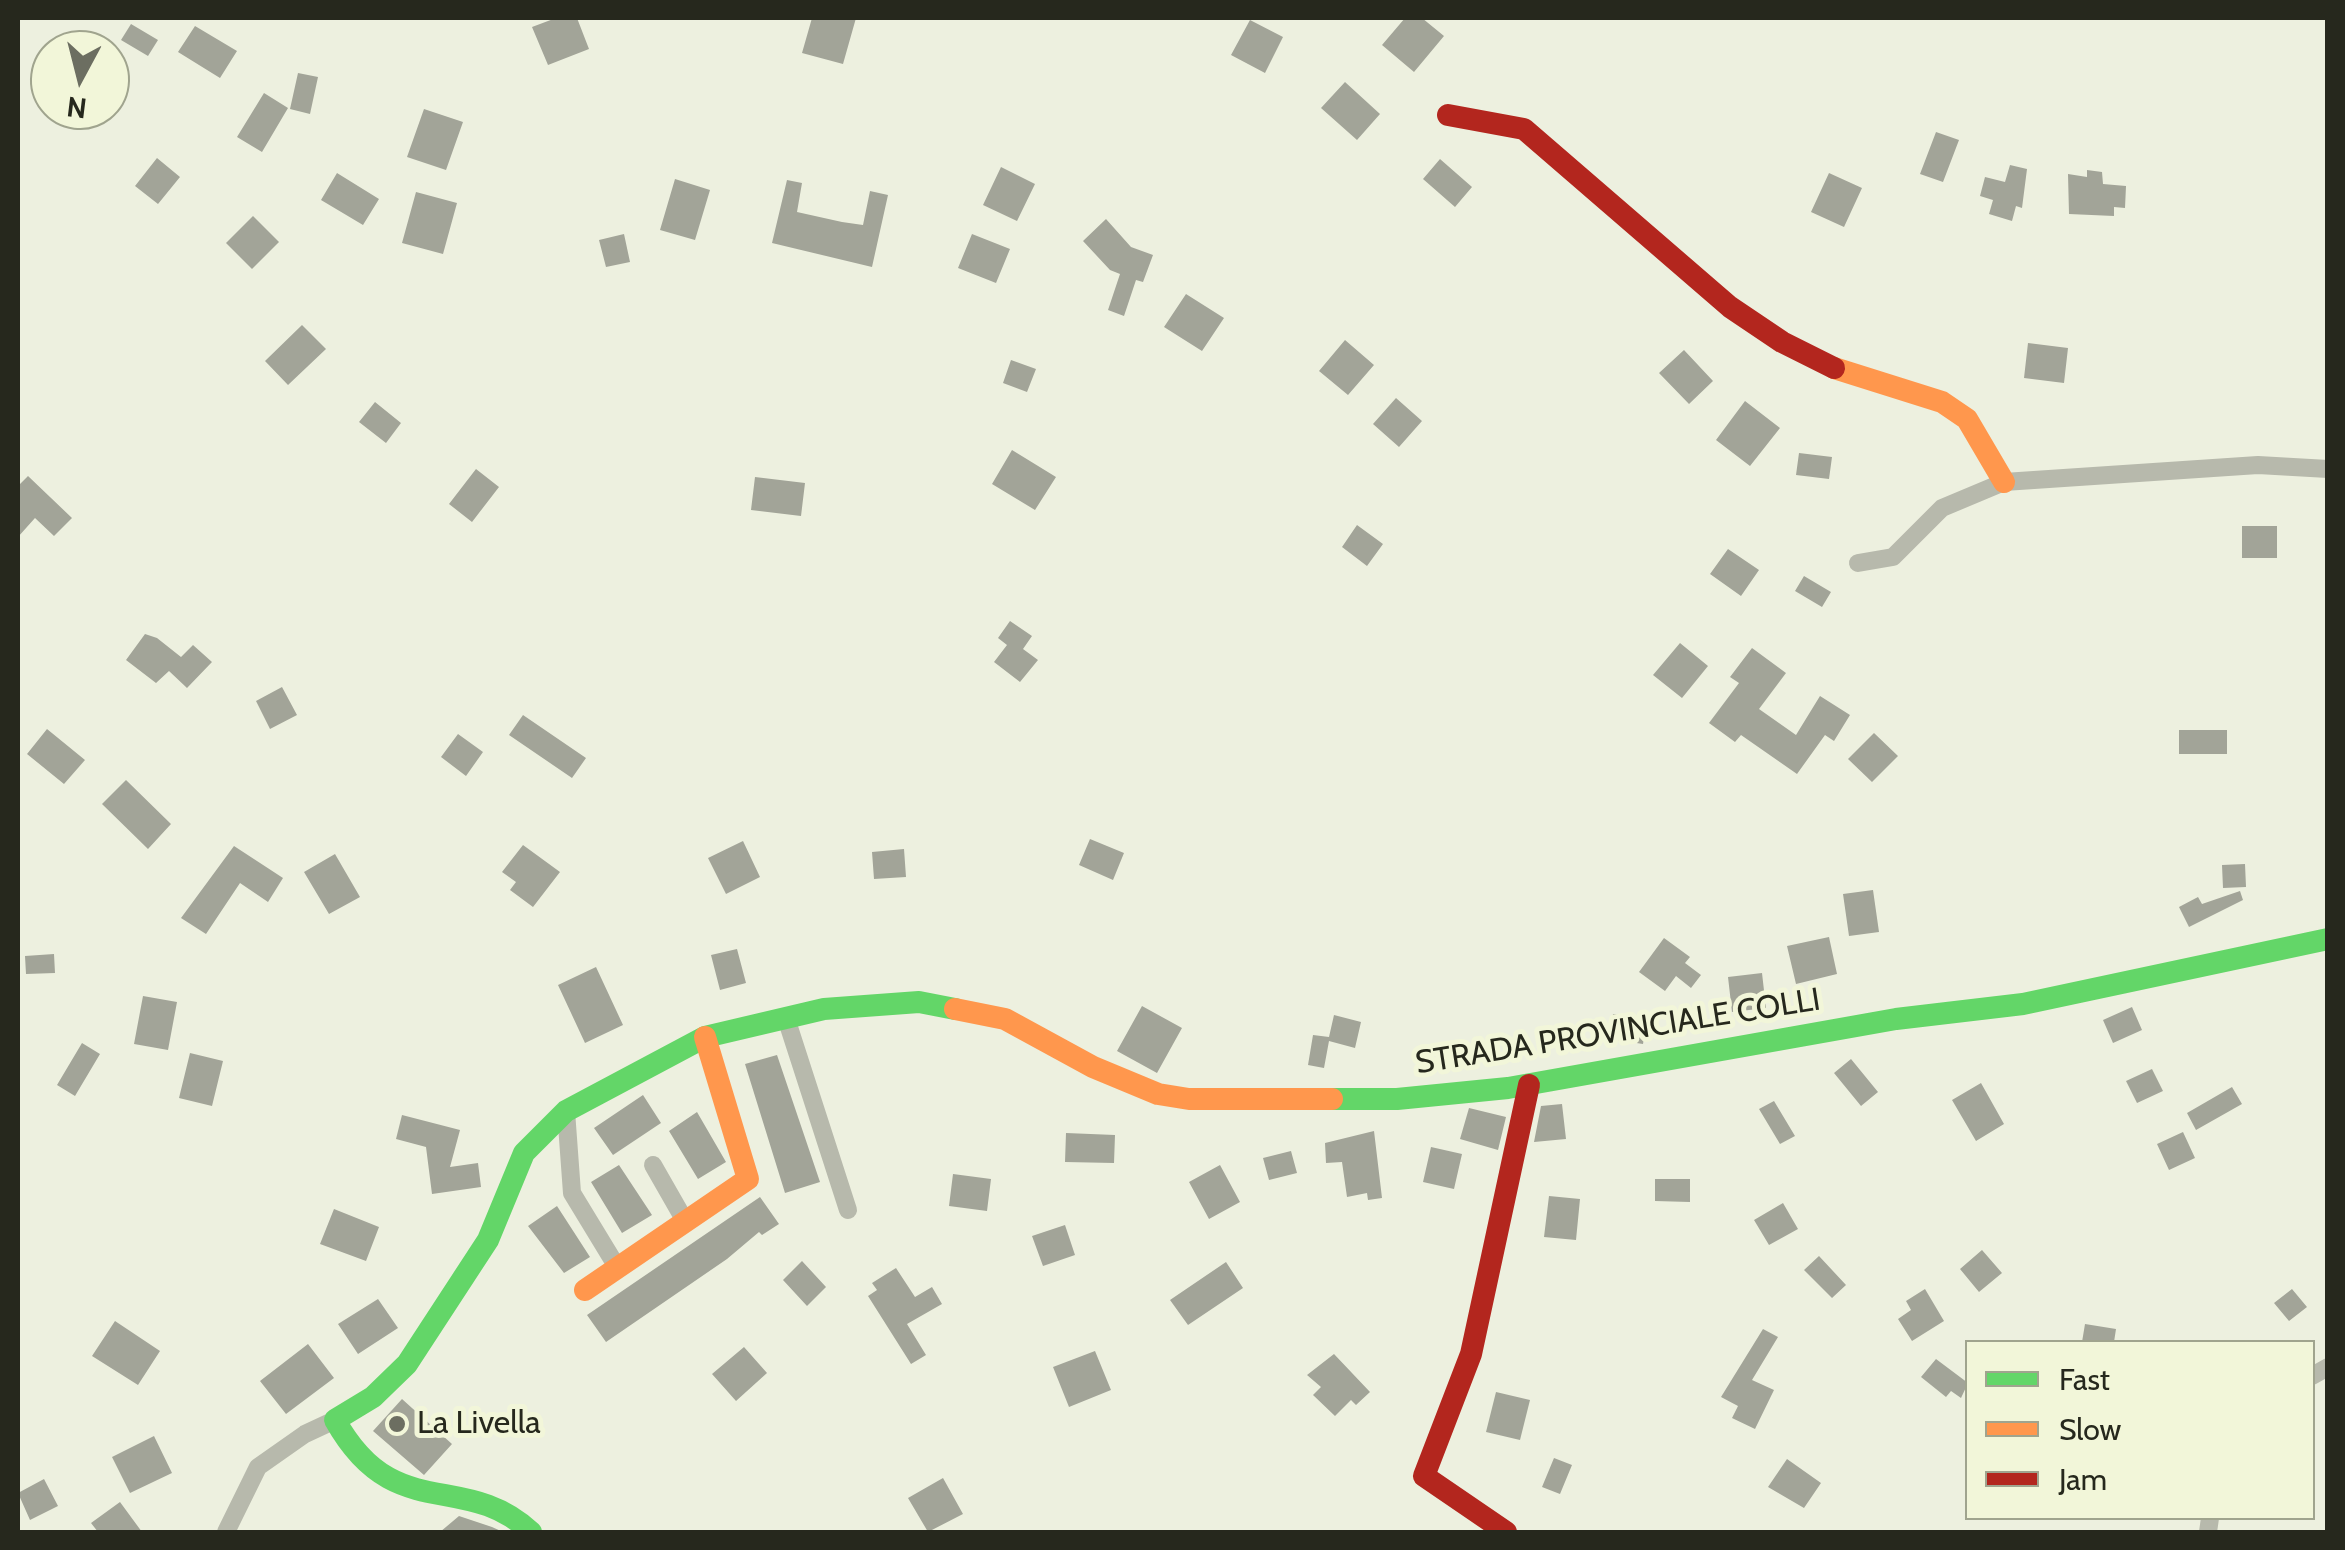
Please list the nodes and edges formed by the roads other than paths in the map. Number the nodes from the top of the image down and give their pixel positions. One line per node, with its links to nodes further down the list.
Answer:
1 (1448, 115): 3 (street)
2 (2328, 469): 3 (street)
3 (2004, 482): 4 (street)
4 (1858, 563)
5 (2328, 939): 8 (street, STRADA PROVINCIALE COLLI)
6 (786, 1018): 7 (street, STRADA PROVINCIALE COLLI); 8 (street, STRADA PROVINCIALE COLLI); 11 (street)
7 (706, 1038): 9 (street, STRADA PROVINCIALE COLLI); 12 (street)
8 (1529, 1085): 18 (street)
9 (566, 1110): 13 (street); 15 (street, STRADA PROVINCIALE COLLI)
10 (653, 1165): 12 (street)
11 (848, 1210)
12 (684, 1221): 13 (street)
13 (617, 1267): 14 (street)
14 (585, 1290)
15 (335, 1420): 16 (street); 17 (street)
16 (226, 1532)
17 (531, 1532)
18 (1506, 1532)

